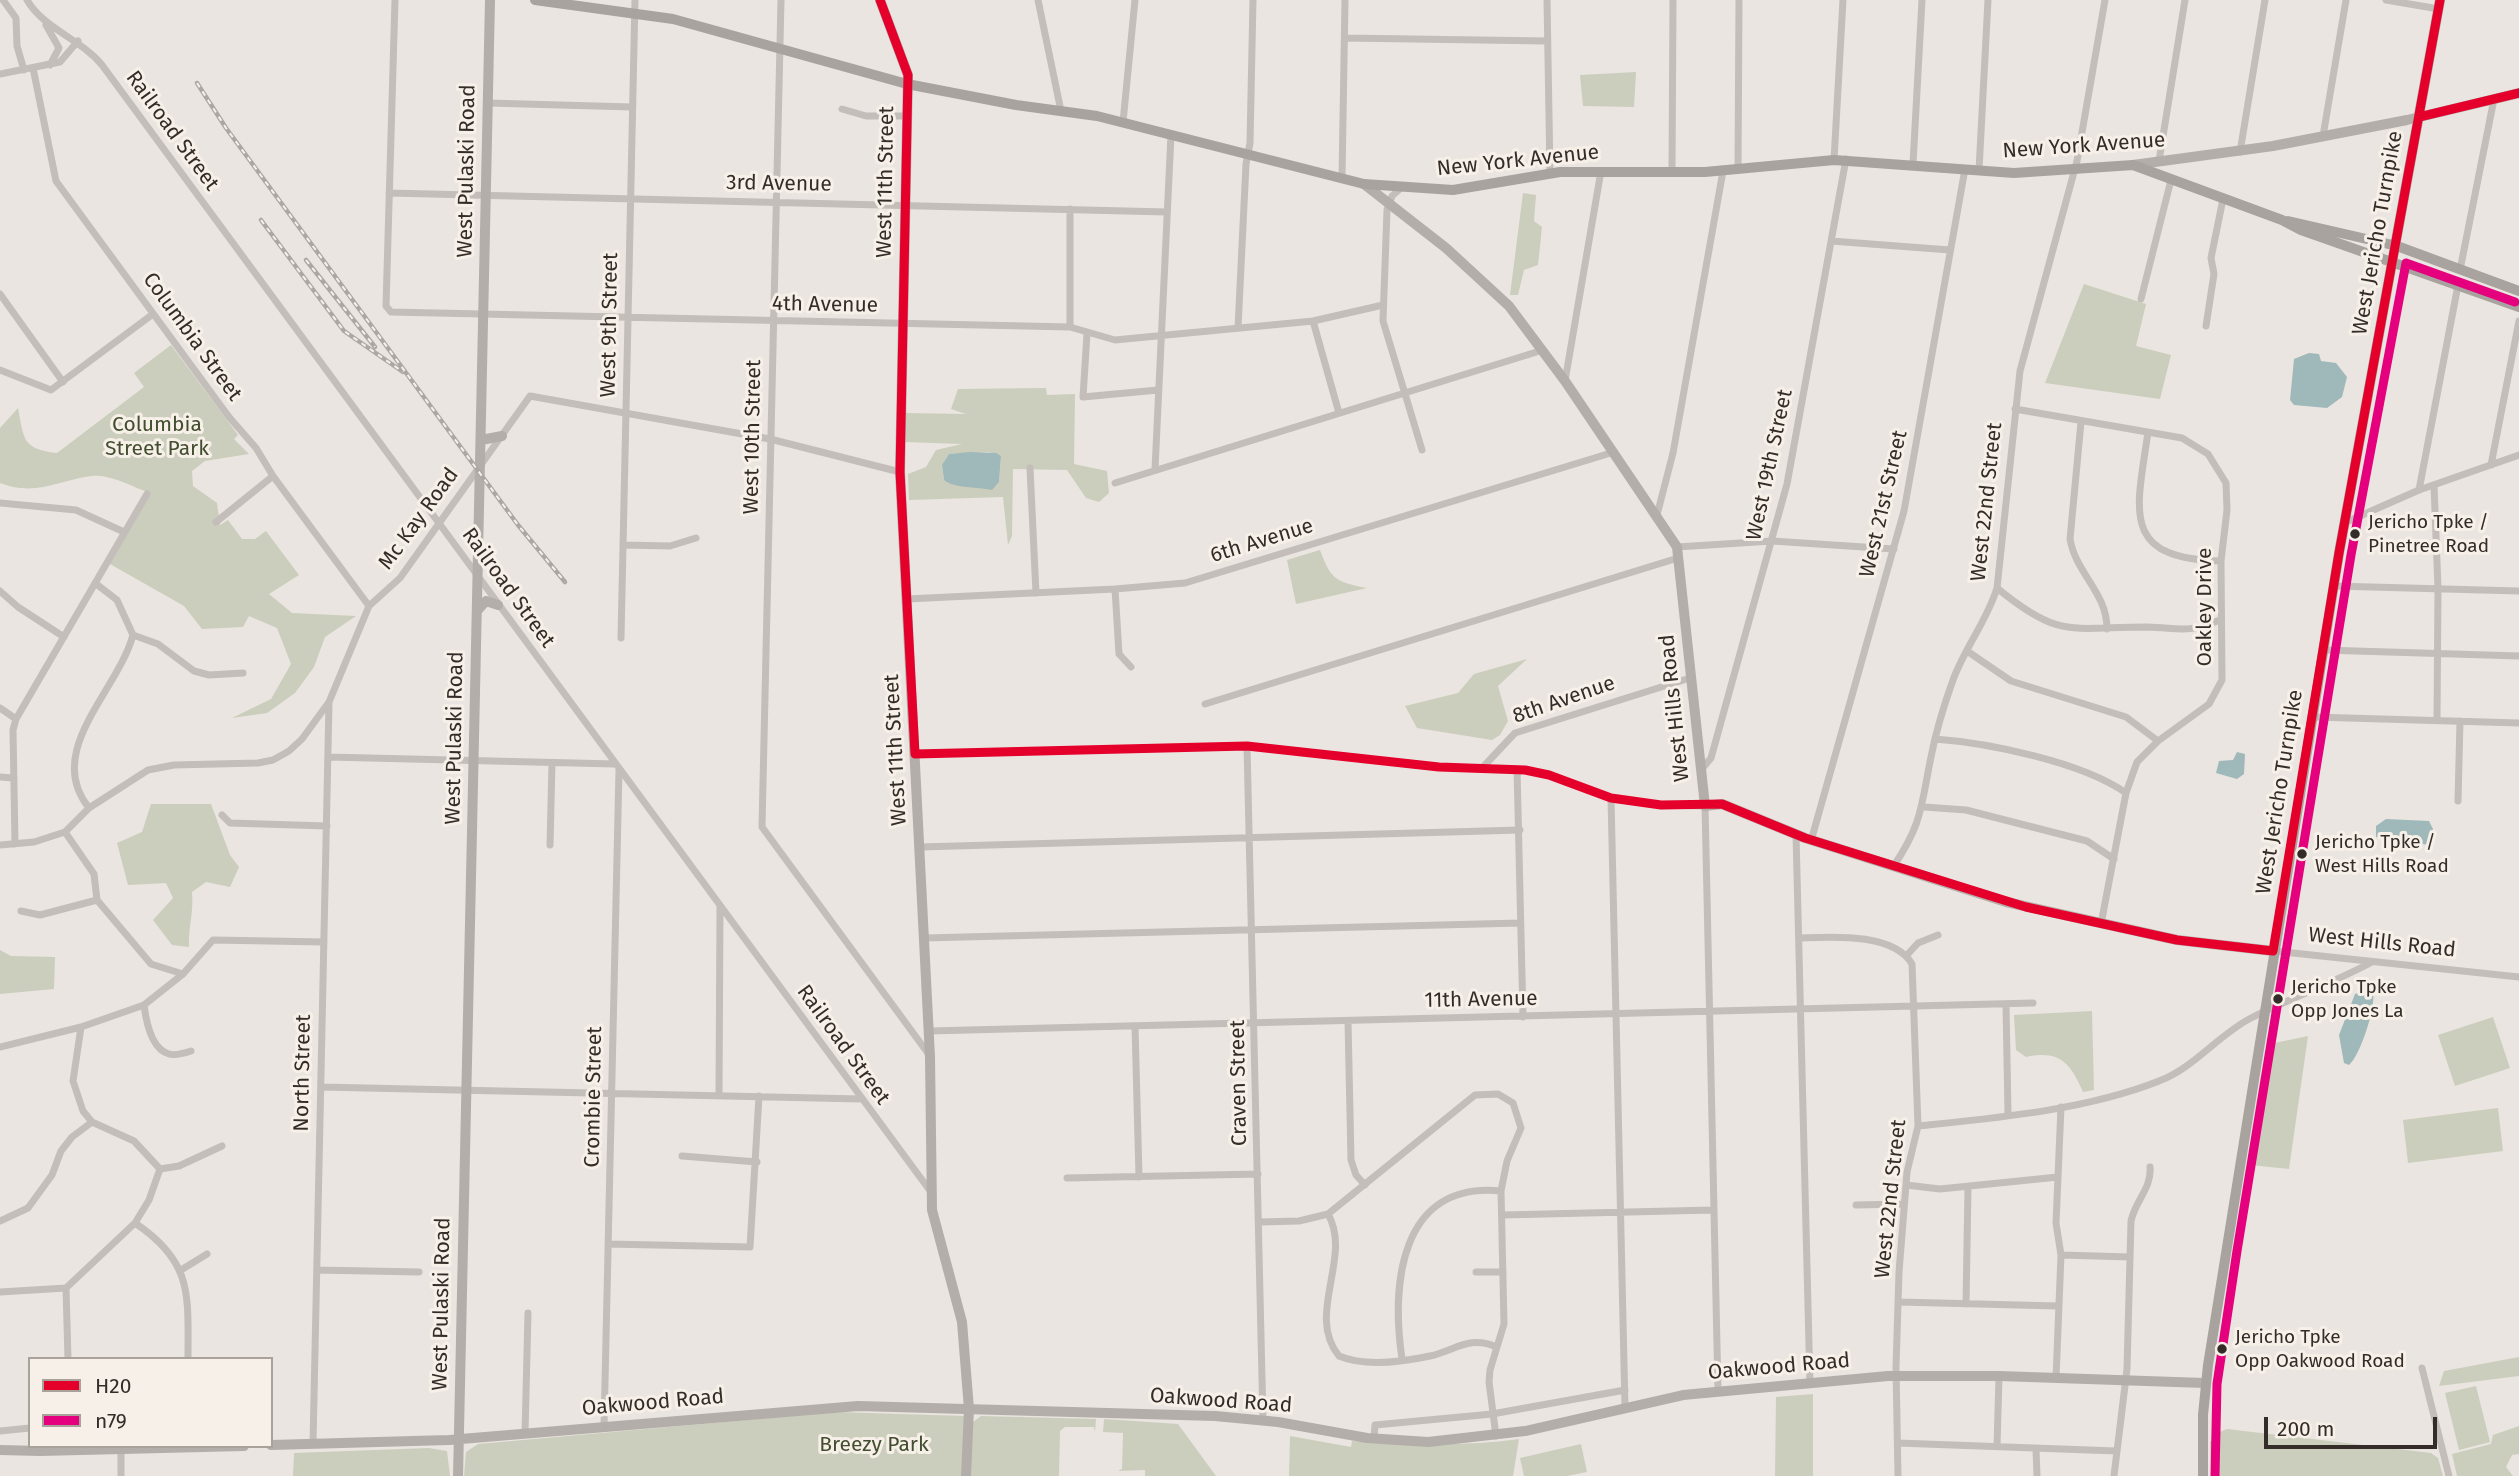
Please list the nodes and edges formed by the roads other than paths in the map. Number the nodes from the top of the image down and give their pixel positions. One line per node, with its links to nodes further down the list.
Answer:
1 (3, 0): 33 (street)
2 (27, 0): 26 (street, Railroad Street)
3 (395, 0): 66 (street)
4 (490, 0): 38 (main road, West Pulaski Road)
5 (535, 0): 25 (main road, New York Avenue)
6 (635, 0): 25 (street, West 9th Street)
7 (781, 0): 30 (street, West 10th Street)
8 (880, 0): 35 (main road, West 11th Street)
9 (1038, 0): 41 (street)
10 (1135, 0): 44 (street)
11 (1253, 0): 48 (street)
12 (1345, 0): 27 (street)
13 (1547, 0): 29 (street)
14 (1673, 0): 59 (street)
15 (1739, 0): 55 (street)
16 (1843, 0): 49 (street, West 19th Street)
17 (1922, 0): 51 (street)
18 (1988, 0): 56 (street)
19 (2105, 0): 57 (street, West 22nd Street)
20 (2185, 0): 50 (street)
21 (2265, 0): 47 (street)
22 (2346, 0): 46 (street)
23 (2386, 0): 24 (street)
24 (2439, 5): 43 (main road, West Jericho Turnpike)
25 (635, 14): 30 (main road, New York Avenue); 39 (street, West 9th Street)
26 (42, 19): 28 (street, Railroad Street); 31 (street, Railroad Street)
27 (1345, 38): 29 (street); 62 (street)
28 (78, 41): 31 (street); 130 (street, Railroad Street)
29 (1547, 41): 61 (street)
30 (780, 49): 35 (main road, New York Avenue); 70 (street, West 10th Street)
31 (50, 65): 32 (street)
32 (33, 68): 33 (street); 87 (street, Columbia Street)
33 (24, 70): 34 (street)
34 (0, 74)
35 (907, 84): 41 (main road, New York Avenue); 42 (main road, West 11th Street)
36 (2519, 93): 37 (main road, New York Avenue)
37 (2494, 99): 43 (main road, New York Avenue); 80 (street)
38 (488, 103): 39 (street); 67 (main road, West Pulaski Road)
39 (632, 107): 68 (street, West 9th Street)
40 (842, 109): 42 (street)
41 (1061, 111): 44 (main road, New York Avenue)
42 (906, 116): 71 (main road, West 11th Street)
43 (2419, 117): 46 (main road, New York Avenue); 77 (main road, West Jericho Turnpike)
44 (1123, 122): 45 (main road, New York Avenue)
45 (1171, 135): 48 (main road, New York Avenue); 74 (street)
46 (2323, 136): 47 (main road, New York Avenue)
47 (2240, 152): 50 (main road, New York Avenue)
48 (1248, 154): 62 (main road, New York Avenue); 96 (street)
49 (1840, 160): 51 (main road, New York Avenue); 55 (main road, New York Avenue); 76 (street, West 19th Street)
50 (2160, 160): 52 (main road, New York Avenue); 63 (main road)
51 (1913, 164): 53 (main road, New York Avenue)
52 (2133, 165): 54 (main road, New York Avenue); 63 (main road)
53 (1965, 169): 56 (main road, New York Avenue); 78 (street, West 21st Street)
54 (2090, 169): 57 (main road, New York Avenue); 63 (main road)
55 (1738, 170): 60 (main road, New York Avenue)
56 (1979, 170): 57 (main road, New York Avenue)
57 (2074, 170): 105 (street, West 22nd Street)
58 (1601, 171): 59 (main road, New York Avenue); 61 (main road, New York Avenue); 101 (street)
59 (1672, 171): 60 (main road, New York Avenue)
60 (1723, 171): 127 (street)
61 (1550, 173): 65 (main road, New York Avenue)
62 (1342, 178): 64 (main road, New York Avenue)
63 (2171, 180): 69 (main road); 84 (street)
64 (1364, 184): 65 (main road, New York Avenue); 72 (main road, West Hills Road)
65 (1401, 188): 72 (street)
66 (389, 193): 67 (street, 3rd Avenue); 88 (street, 4th Avenue)
67 (486, 196): 68 (street, 3rd Avenue); 88 (main road, West Pulaski Road)
68 (631, 199): 70 (street, 3rd Avenue); 89 (street, West 9th Street)
69 (2222, 199): 75 (main road); 94 (street)
70 (776, 202): 71 (street, 3rd Avenue); 90 (street, West 10th Street)
71 (904, 204): 73 (street, 3rd Avenue); 93 (main road, West 11th Street)
72 (1389, 204): 85 (street); 99 (main road, West Hills Road)
73 (1070, 209): 74 (street, 3rd Avenue); 95 (street)
74 (1167, 212): 98 (street)
75 (2282, 220): 77 (main road); 79 (main road)
76 (1832, 241): 78 (street); 133 (street, West 19th Street)
77 (2397, 246): 79 (main road, West Jericho Turnpike); 80 (main road)
78 (1951, 250): 135 (street, West 21st Street)
79 (2394, 262): 81 (main road); 129 (main road, West Jericho Turnpike)
80 (2460, 270): 82 (main road)
81 (2458, 285): 86 (main road); 124 (street)
82 (2519, 291)
83 (0, 294): 102 (street)
84 (2141, 299)
85 (1383, 305): 91 (street, 4th Avenue); 104 (street)
86 (2519, 307)
87 (153, 314): 102 (street); 121 (street, Columbia Street)
88 (482, 314): 89 (street, 4th Avenue); 112 (main road, West Pulaski Road)
89 (628, 317): 90 (street, 4th Avenue); 106 (street, West 9th Street)
90 (773, 321): 93 (street, 4th Avenue); 111 (street, West 10th Street)
91 (1313, 321): 96 (street, 4th Avenue); 107 (street)
92 (2519, 321): 116 (street)
93 (903, 324): 95 (street, 4th Avenue); 120 (main road, West 11th Street)
94 (2206, 326)
95 (1070, 327): 97 (street, 4th Avenue)
96 (1238, 328): 98 (street, 4th Avenue)
97 (1087, 334): 98 (street, 4th Avenue); 103 (street)
98 (1161, 337): 103 (street)
99 (1543, 350): 101 (main road, West Hills Road); 104 (street)
100 (0, 370): 102 (street)
101 (1565, 380): 114 (main road, West Hills Road)
102 (64, 382)
103 (1158, 390): 119 (street)
104 (1405, 393): 107 (street); 113 (street)
105 (2015, 409): 108 (street, Oakley Drive); 141 (street, West 22nd Street)
106 (625, 412): 110 (street, Mc Kay Road); 111 (street); 134 (street, West 9th Street)
107 (1339, 413): 119 (street)
108 (2081, 422): 109 (street, Oakley Drive); 152 (street)
109 (2148, 432): 137 (street, Oakley Drive); 137 (street)
110 (502, 436): 112 (main road); 117 (street, Mc Kay Road)
111 (770, 439): 120 (street); 234 (street, West 10th Street)
112 (481, 440): 117 (main road, West Pulaski Road)
113 (1422, 450)
114 (1614, 452): 127 (main road, West Hills Road); 142 (street, 6th Avenue)
115 (2519, 455): 116 (street)
116 (2491, 465): 123 (street)
117 (481, 468): 130 (street, Mc Kay Road); 138 (main road, West Pulaski Road)
118 (1030, 468): 146 (street)
119 (1155, 469): 122 (street)
120 (900, 472): 147 (main road, West 11th Street)
121 (273, 476): 128 (street); 149 (street, Columbia Street)
122 (1115, 483)
123 (2434, 485): 124 (street); 143 (street)
124 (2419, 490): 129 (street)
125 (147, 494): 131 (street)
126 (0, 503): 131 (street)
127 (1657, 515): 136 (main road, West Hills Road)
128 (216, 522)
129 (2344, 523): 140 (main road, West Jericho Turnpike)
130 (438, 524): 138 (street, Railroad Street); 149 (street, Mc Kay Road)
131 (124, 532): 139 (street)
132 (696, 538): 134 (street)
133 (1772, 541): 135 (street); 136 (street); 181 (street, West 19th Street)
134 (623, 545): 155 (street, West 9th Street)
135 (1894, 549): 196 (street, West 21st Street)
136 (1677, 552): 162 (main road, West Hills Road); 164 (street)
137 (2221, 561): 151 (street, Oakley Drive)
138 (478, 576): 148 (street, Railroad Street); 150 (main road, West Pulaski Road)
139 (94, 583): 153 (street); 154 (street)
140 (2334, 586): 143 (street); 156 (main road, West Jericho Turnpike)
141 (1997, 588): 152 (street); 157 (street, West 22nd Street)
142 (1115, 589): 146 (street, 6th Avenue); 160 (street)
143 (2438, 589): 145 (street); 158 (street)
144 (0, 591): 154 (street)
145 (2519, 591)
146 (1036, 593): 147 (street, 6th Avenue)
147 (907, 598): 174 (main road, West 11th Street)
148 (499, 605): 150 (main road); 178 (street, Railroad Street)
149 (369, 606): 163 (street, Mc Kay Road)
150 (477, 612): 176 (main road, West Pulaski Road)
151 (2220, 620): 152 (street); 172 (street, Oakley Drive)
152 (2107, 629)
153 (134, 635): 161 (street); 189 (street)
154 (64, 637): 167 (street)
155 (621, 638)
156 (2323, 650): 158 (street); 166 (main road, West Jericho Turnpike)
157 (1967, 652): 171 (street, West 22nd Street); 172 (street)
158 (2438, 654): 159 (street); 168 (street)
159 (2519, 656)
160 (1131, 667)
161 (243, 673)
162 (1690, 678): 179 (street, 8th Avenue); 181 (main road, West Hills Road)
163 (329, 702): 175 (street, North Street); 189 (street, Mc Kay Road)
164 (1205, 704)
165 (0, 708): 167 (street)
166 (2313, 717): 168 (street); 213 (main road, West Jericho Turnpike)
167 (16, 719): 183 (street)
168 (2437, 720): 169 (street)
169 (2460, 721): 170 (street); 186 (street)
170 (2519, 723)
171 (1935, 738): 184 (street); 188 (street, West 22nd Street)
172 (2158, 741): 184 (street, Oakley Drive)
173 (1247, 746): 174 (street); 179 (street); 195 (street, Craven Street)
174 (915, 754): 200 (main road, West 11th Street)
175 (328, 757): 176 (street); 191 (street, North Street)
176 (474, 760): 177 (street); 236 (main road, West Pulaski Road)
177 (552, 763): 178 (street); 199 (street)
178 (617, 767): 204 (street, Railroad Street); 237 (street, Crombie Street)
179 (1483, 767): 180 (street)
180 (1517, 769): 185 (street); 192 (street)
181 (1701, 770): 187 (main road, West Hills Road)
182 (0, 778): 183 (street)
183 (13, 778): 198 (street)
184 (2126, 793): 201 (street, Oakley Drive)
185 (1611, 798): 187 (street); 225 (street)
186 (2458, 801)
187 (1705, 806): 194 (main road, West Hills Road); 223 (street)
188 (1924, 807): 201 (street); 202 (street, West 22nd Street)
189 (89, 808): 193 (street, Mc Kay Road)
190 (222, 815): 191 (street)
191 (327, 826): 212 (street, North Street)
192 (1520, 830): 195 (street); 206 (street)
193 (65, 832): 198 (street, Mc Kay Road); 203 (street)
194 (1797, 835): 196 (main road, West Hills Road); 210 (street)
195 (1250, 838): 200 (street); 208 (street, Craven Street)
196 (1811, 841): 202 (main road, West Hills Road)
197 (0, 845): 198 (street, Mc Kay Road)
198 (15, 845)
199 (550, 845)
200 (920, 846): 211 (main road, West 11th Street)
201 (2114, 859): 207 (street, Oakley Drive)
202 (1893, 867): 207 (main road, West Hills Road)
203 (97, 900): 205 (street); 216 (street)
204 (720, 907): 238 (street); 240 (street, Railroad Street)
205 (21, 911)
206 (1520, 923): 208 (street); 226 (street)
207 (2101, 924): 213 (main road, West Hills Road)
208 (1252, 931): 211 (street); 228 (street, Craven Street)
209 (1938, 935): 214 (street)
210 (1799, 938): 214 (street); 222 (street)
211 (924, 939): 231 (main road, West 11th Street)
212 (324, 942): 216 (street); 235 (street, North Street)
213 (2273, 951): 215 (street, West Hills Road); 224 (main road, West Jericho Turnpike)
214 (1907, 955): 221 (street, West 22nd Street)
215 (2372, 962): 217 (street, West Hills Road); 224 (street)
216 (183, 974): 219 (street)
217 (2519, 977)
218 (2033, 1003): 220 (street, 11th Avenue)
219 (144, 1005): 230 (street); 233 (street)
220 (2006, 1005): 221 (street, 11th Avenue); 242 (street)
221 (1912, 1007): 222 (street, 11th Avenue); 244 (street, West 22nd Street)
222 (1801, 1010): 223 (street, 11th Avenue); 293 (street)
223 (1709, 1012): 225 (street, 11th Avenue); 261 (street)
224 (2263, 1014): 241 (street); 292 (main road, West Jericho Turnpike)
225 (1616, 1015): 226 (street, 11th Avenue); 262 (street)
226 (1523, 1017): 227 (street, 11th Avenue)
227 (1348, 1021): 228 (street, 11th Avenue); 254 (street)
228 (1255, 1024): 229 (street, 11th Avenue); 250 (street, Craven Street)
229 (1135, 1026): 231 (street, 11th Avenue); 251 (street)
230 (81, 1027): 232 (street); 243 (street)
231 (929, 1031): 234 (main road, West 11th Street)
232 (0, 1047)
233 (191, 1051)
234 (930, 1057): 258 (main road, West 11th Street)
235 (321, 1087): 236 (street); 273 (street, North Street)
236 (466, 1090): 237 (street); 306 (main road, West Pulaski Road)
237 (611, 1093): 238 (street); 268 (street, Crombie Street)
238 (719, 1095): 239 (street)
239 (759, 1096): 240 (street); 247 (street)
240 (861, 1100): 258 (street, Railroad Street)
241 (2062, 1107): 242 (street); 252 (street)
242 (2008, 1114): 244 (street)
243 (92, 1122): 249 (street); 265 (street)
244 (1918, 1126): 255 (street, West 22nd Street)
245 (222, 1146): 249 (street)
246 (682, 1157): 247 (street)
247 (757, 1162): 268 (street)
248 (2150, 1167): 271 (street)
249 (160, 1169): 267 (street)
250 (1258, 1174): 251 (street); 266 (street, Craven Street)
251 (1139, 1177): 253 (street)
252 (2058, 1177): 256 (street); 270 (street)
253 (1068, 1178)
254 (1364, 1185): 257 (street); 263 (street)
255 (1906, 1185): 256 (street); 259 (street, West 22nd Street)
256 (1968, 1187): 280 (street)
257 (1501, 1191): 264 (street); 286 (street)
258 (931, 1192): 297 (main road, West 11th Street)
259 (1904, 1204): 260 (street); 279 (street, West 22nd Street)
260 (1856, 1205)
261 (1713, 1210): 262 (street); 295 (street)
262 (1621, 1213): 264 (street); 294 (street)
263 (1328, 1214): 266 (street); 286 (street)
264 (1503, 1215): 276 (street)
265 (0, 1222)
266 (1260, 1222): 299 (street, Craven Street)
267 (135, 1223): 272 (street); 277 (street)
268 (608, 1244): 300 (street, Crombie Street)
269 (207, 1254): 272 (street)
270 (2061, 1255): 271 (street); 281 (street)
271 (2130, 1257): 291 (street)
272 (181, 1270): 285 (street)
273 (317, 1270): 274 (street); 308 (street, North Street)
274 (419, 1272)
275 (1476, 1272): 276 (street)
276 (1503, 1272): 283 (street)
277 (66, 1288): 278 (street); 284 (street)
278 (0, 1292)
279 (1899, 1301): 280 (street); 288 (street, West 22nd Street)
280 (1966, 1304): 281 (street)
281 (2058, 1306): 290 (street)
282 (528, 1313): 303 (street)
283 (1497, 1347): 286 (street); 298 (street)
284 (68, 1357)
285 (188, 1357)
286 (1402, 1359)
287 (2422, 1368): 324 (street)
288 (1896, 1376): 289 (main road, Oakwood Road); 293 (main road, Oakwood Road); 307 (street, West 22nd Street)
289 (1999, 1376): 290 (main road, Oakwood Road); 310 (street)
290 (2056, 1378): 291 (main road, Oakwood Road)
291 (2125, 1380): 292 (main road, Oakwood Road); 316 (street)
292 (2206, 1382): 323 (main road, West Jericho Turnpike)
293 (1811, 1384): 295 (main road, Oakwood Road)
294 (1625, 1390): 296 (street); 298 (street)
295 (1718, 1390): 296 (main road, Oakwood Road)
296 (1625, 1407): 304 (main road, Oakwood Road)
297 (969, 1409): 299 (main road, Oakwood Road); 300 (main road, Oakwood Road); 319 (main road, West 11th Street)
298 (1492, 1414): 304 (street); 305 (street)
299 (1263, 1420): 305 (main road, Oakwood Road)
300 (604, 1426): 303 (main road, Oakwood Road)
301 (28, 1428): 302 (street)
302 (0, 1431)
303 (525, 1433): 306 (main road, Oakwood Road)
304 (1496, 1436): 305 (main road, Oakwood Road)
305 (1374, 1439)
306 (458, 1440): 308 (main road, Oakwood Road); 318 (main road, West Pulaski Road)
307 (1898, 1443): 310 (street); 320 (street, West 22nd Street)
308 (313, 1444): 309 (main road, Oakwood Road)
309 (273, 1445)
310 (1997, 1446): 313 (street)
311 (71, 1448): 314 (main road); 315 (main road)
312 (166, 1448): 315 (main road)
313 (2036, 1449): 316 (street); 321 (street)
314 (0, 1450)
315 (121, 1450): 317 (street)
316 (2116, 1451): 322 (street)
317 (121, 1476)
318 (458, 1476)
319 (965, 1476)
320 (1898, 1476)
321 (2037, 1476)
322 (2113, 1476)
323 (2203, 1476)
324 (2449, 1476)

